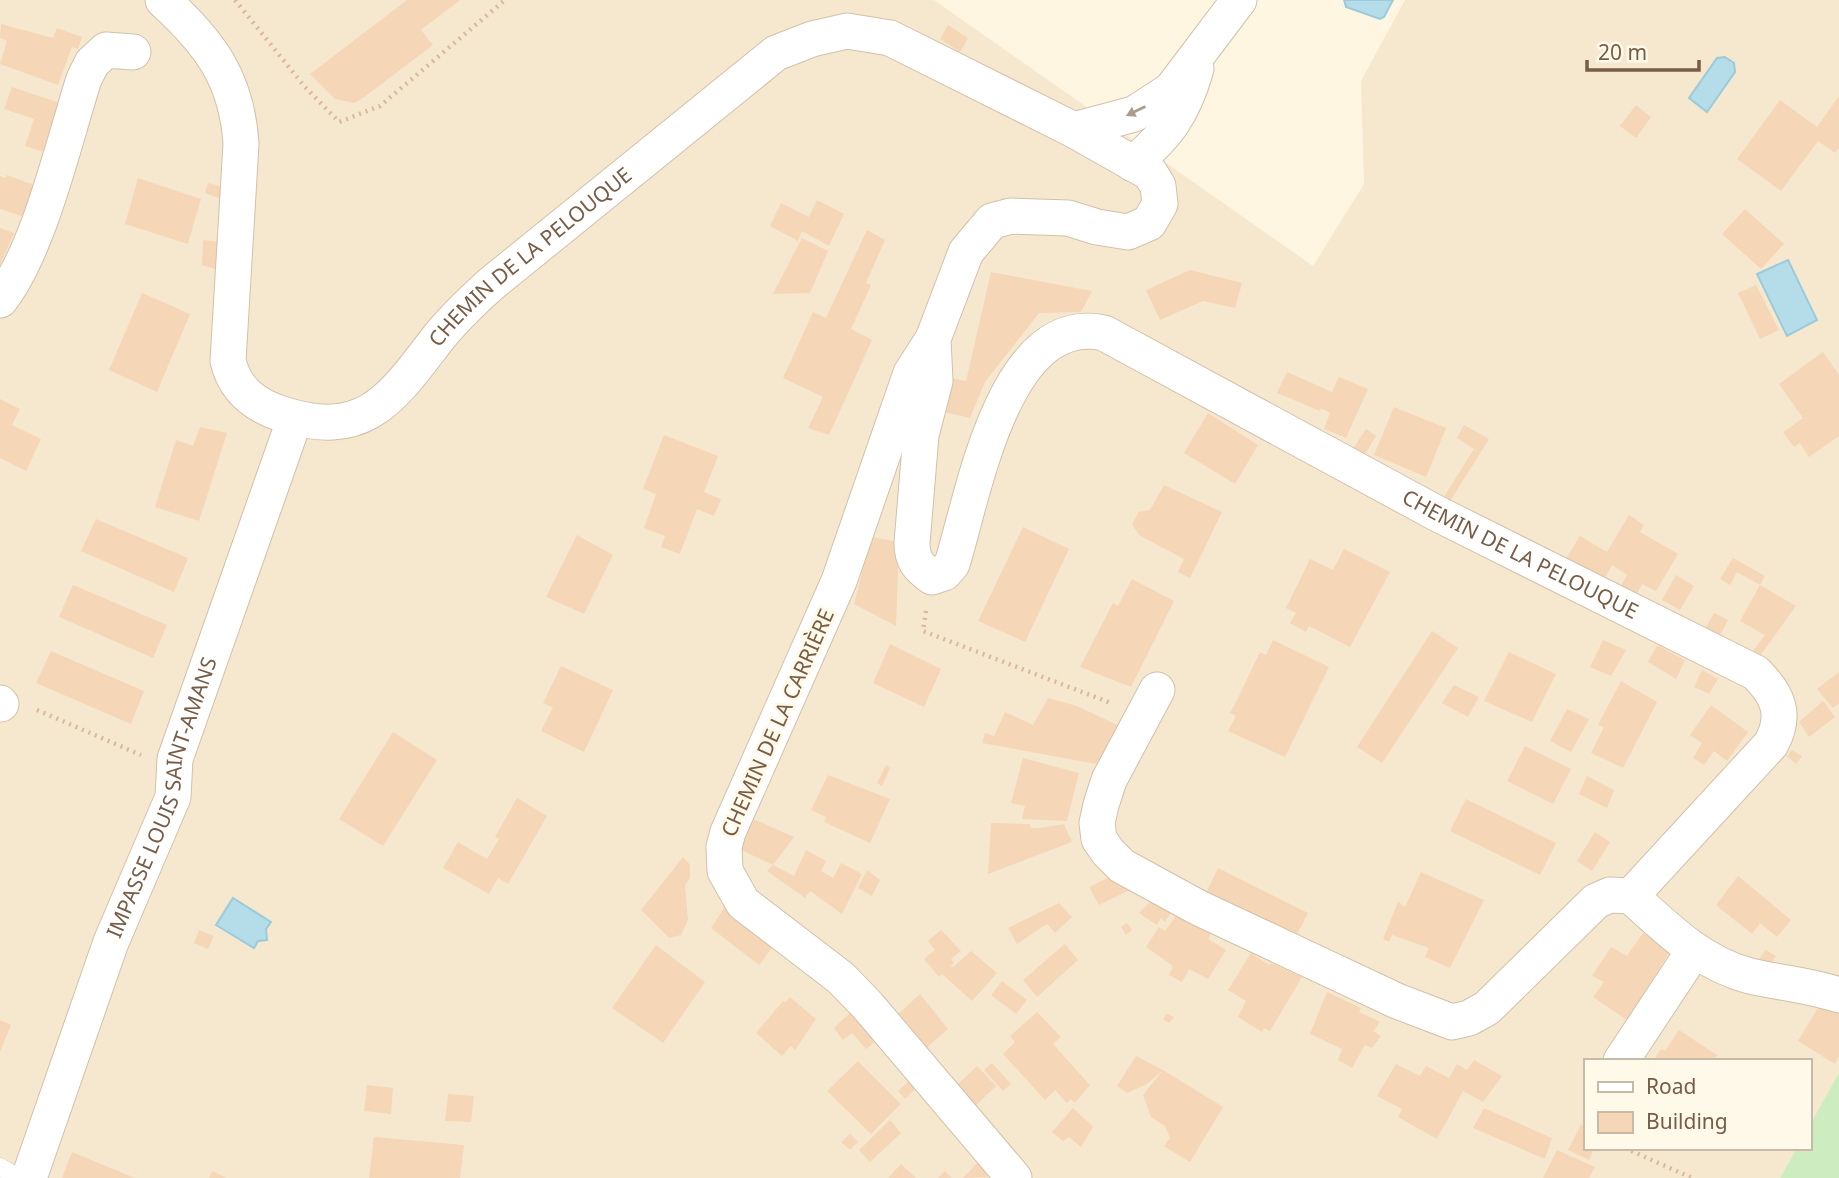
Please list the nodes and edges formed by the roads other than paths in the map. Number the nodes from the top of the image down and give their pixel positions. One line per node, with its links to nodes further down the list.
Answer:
1 (163, 0): 9 (street, CHEMIN DE LA PELOUQUE)
2 (1239, 0): 3 (street)
3 (1202, 49): 5 (street, one-way to 5); 6 (street)
4 (133, 52): 7 (street)
5 (1074, 130): 6 (street, CHEMIN DE LA PELOUQUE); 9 (street, CHEMIN DE LA PELOUQUE)
6 (1133, 164): 8 (street, CHEMIN DE LA PELOUQUE)
7 (0, 300)
8 (933, 340): 11 (street, CHEMIN DE LA PELOUQUE); 18 (street, CHEMIN DE LA CARRIÈRE)
9 (295, 418): 17 (street, IMPASSE LOUIS SAINT-AMANS)
10 (1151, 703): 11 (street)
11 (1631, 896): 12 (street)
12 (1693, 952): 13 (street); 14 (street)
13 (1839, 995)
14 (1622, 1059)
15 (0, 1167): 16 (lane)
16 (18, 1178)
17 (29, 1178)
18 (1014, 1178)

